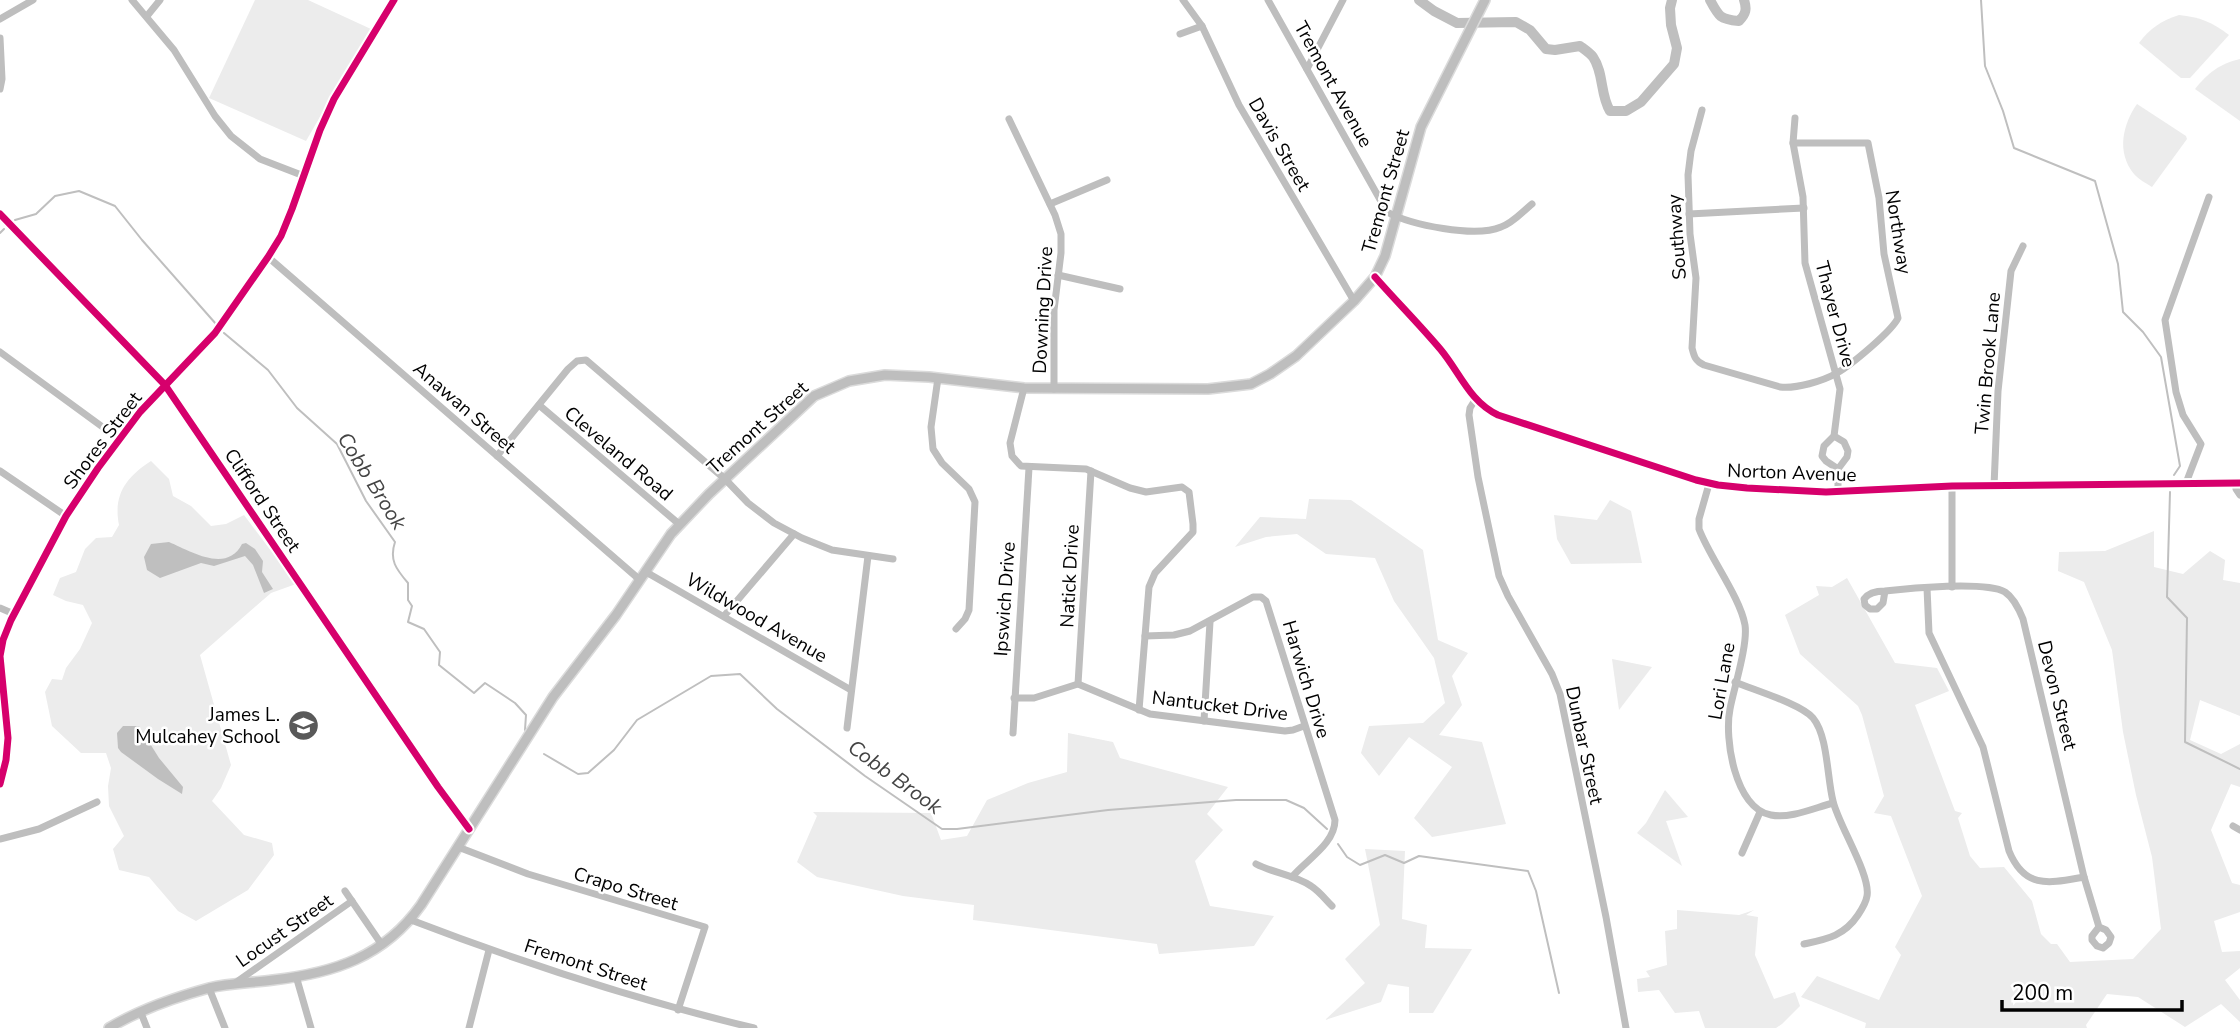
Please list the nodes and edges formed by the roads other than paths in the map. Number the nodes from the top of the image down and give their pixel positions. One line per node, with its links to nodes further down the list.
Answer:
1 (33, 0): 10 (street)
2 (132, 0): 9 (street)
3 (160, 0): 9 (street)
4 (394, 0): 20 (street, Shores Street)
5 (1183, 0): 11 (street, Davis Street)
6 (1268, 0): 14 (street, Tremont Avenue)
7 (1343, 0): 14 (street)
8 (1484, 4): 28 (main road, Tremont Street)
9 (147, 16): 20 (street)
10 (0, 19)
11 (1202, 26): 12 (street); 34 (street, Davis Street)
12 (1180, 34)
13 (0, 38): 15 (street)
14 (1307, 69): 28 (street, Tremont Avenue)
15 (0, 89)
16 (1702, 110): 27 (street, Southway)
17 (1795, 118): 19 (street, Thayer Drive)
18 (1009, 119): 23 (street, Downing Drive)
19 (1793, 143): 25 (street, Thayer Drive); 36 (street, Northway)
20 (304, 176): 30 (street, Shores Street)
21 (1107, 180): 23 (street)
22 (2210, 197): 51 (street)
23 (1050, 204): 31 (street, Downing Drive)
24 (1532, 204): 28 (street)
25 (1804, 208): 27 (street); 36 (street, Thayer Drive)
26 (0, 214): 38 (street, Clifford Street)
27 (1689, 214): 36 (street, Southway)
28 (1396, 216): 32 (main road, Tremont Street)
29 (2023, 246): 55 (street, Twin Brook Lane)
30 (268, 257): 38 (street, Shores Street); 45 (street, Anawan Street)
31 (1058, 275): 33 (street); 40 (street, Downing Drive)
32 (1375, 277): 34 (main road, Tremont Street); 41 (street, Norton Avenue)
33 (1120, 289)
34 (1354, 301): 40 (main road, Tremont Street)
35 (0, 352): 44 (street)
36 (1837, 373): 43 (street, Thayer Drive)
37 (938, 378): 39 (main road, Tremont Street); 50 (main road, Tremont Street); 71 (street)
38 (165, 385): 44 (street, Shores Street); 87 (street, Clifford Street)
39 (1024, 388): 40 (main road, Tremont Street); 46 (street)
40 (1054, 389)
41 (1475, 400): 53 (street, Norton Avenue); 113 (street, Dunbar Street)
42 (538, 405): 45 (street); 50 (street); 59 (street, Cleveland Road)
43 (1834, 436): 47 (street, Thayer Drive); 47 (street, Thayer Drive)
44 (119, 439): 58 (street, Shores Street)
45 (497, 456): 63 (street, Anawan Street)
46 (1029, 468): 49 (street); 76 (street, Ipswich Drive)
47 (1838, 470): 56 (street, Thayer Drive)
48 (0, 471): 58 (street)
49 (1091, 471): 72 (street); 74 (street, Natick Drive)
50 (725, 480): 59 (main road, Tremont Street); 60 (street)
51 (2186, 483): 52 (street, Norton Avenue); 55 (street, Norton Avenue)
52 (2238, 483): 57 (street)
53 (1709, 484): 56 (street, Norton Avenue); 73 (street, Lori Lane)
54 (1952, 486): 55 (street, Norton Avenue); 56 (street, Norton Avenue); 64 (street)
55 (1994, 486)
56 (1838, 491)
57 (2240, 495)
58 (66, 516): 68 (street, Shores Street)
59 (679, 524): 63 (main road, Tremont Street)
60 (794, 534): 61 (street); 69 (street)
61 (868, 556): 62 (street); 75 (street)
62 (893, 559)
63 (643, 576): 69 (street, Wildwood Avenue); 87 (main road, Tremont Street)
64 (1952, 587): 65 (street, Devon Street); 93 (street, Devon Street)
65 (1927, 589): 66 (street, Devon Street); 93 (street)
66 (1885, 591)
67 (0, 608): 68 (street)
68 (14, 614): 77 (street, Shores Street)
69 (724, 616): 75 (street, Wildwood Avenue)
70 (1210, 622): 72 (street, Harwich Drive); 79 (street); 80 (street, Harwich Drive)
71 (956, 629)
72 (1145, 636): 78 (street)
73 (1735, 682): 85 (street); 86 (street, Lori Lane)
74 (1079, 684): 76 (street); 78 (street, Nantucket Drive)
75 (851, 690): 81 (street)
76 (1014, 698): 82 (street, Ipswich Drive)
77 (3, 709): 83 (street, Shores Street)
78 (1139, 710): 79 (street, Nantucket Drive)
79 (1204, 721): 80 (street, Nantucket Drive)
80 (1304, 726): 92 (street, Harwich Drive)
81 (847, 728)
82 (1013, 733)
83 (0, 784)
84 (97, 802): 88 (street)
85 (1833, 803): 86 (street); 99 (street)
86 (1760, 812): 90 (street)
87 (469, 829): 89 (main road, Tremont Street)
88 (0, 839)
89 (458, 847): 97 (main road, Tremont Street); 105 (street, Crapo Street)
90 (1742, 853)
91 (1256, 864): 92 (street)
92 (1292, 877): 96 (street)
93 (2084, 877): 98 (street, Devon Street)
94 (345, 891): 95 (street)
95 (352, 901): 100 (street); 103 (street, Locust Street)
96 (1332, 906)
97 (411, 919): 100 (main road, Tremont Street); 101 (street, Fremont Street)
98 (2099, 928)
99 (1804, 944)
100 (382, 945): 102 (main road, Tremont Street)
101 (489, 950): 105 (street, Fremont Street); 111 (street)
102 (296, 976): 103 (main road, Tremont Street); 110 (street)
103 (234, 984): 104 (main road, Tremont Street)
104 (209, 988): 106 (main road, Tremont Street); 109 (street)
105 (678, 1010): 112 (street, Fremont Street)
106 (141, 1013): 107 (main road, Tremont Street); 108 (street)
107 (109, 1028)
108 (146, 1028)
109 (225, 1028)
110 (311, 1028)
111 (469, 1028)
112 (754, 1028)
113 (1626, 1028)

